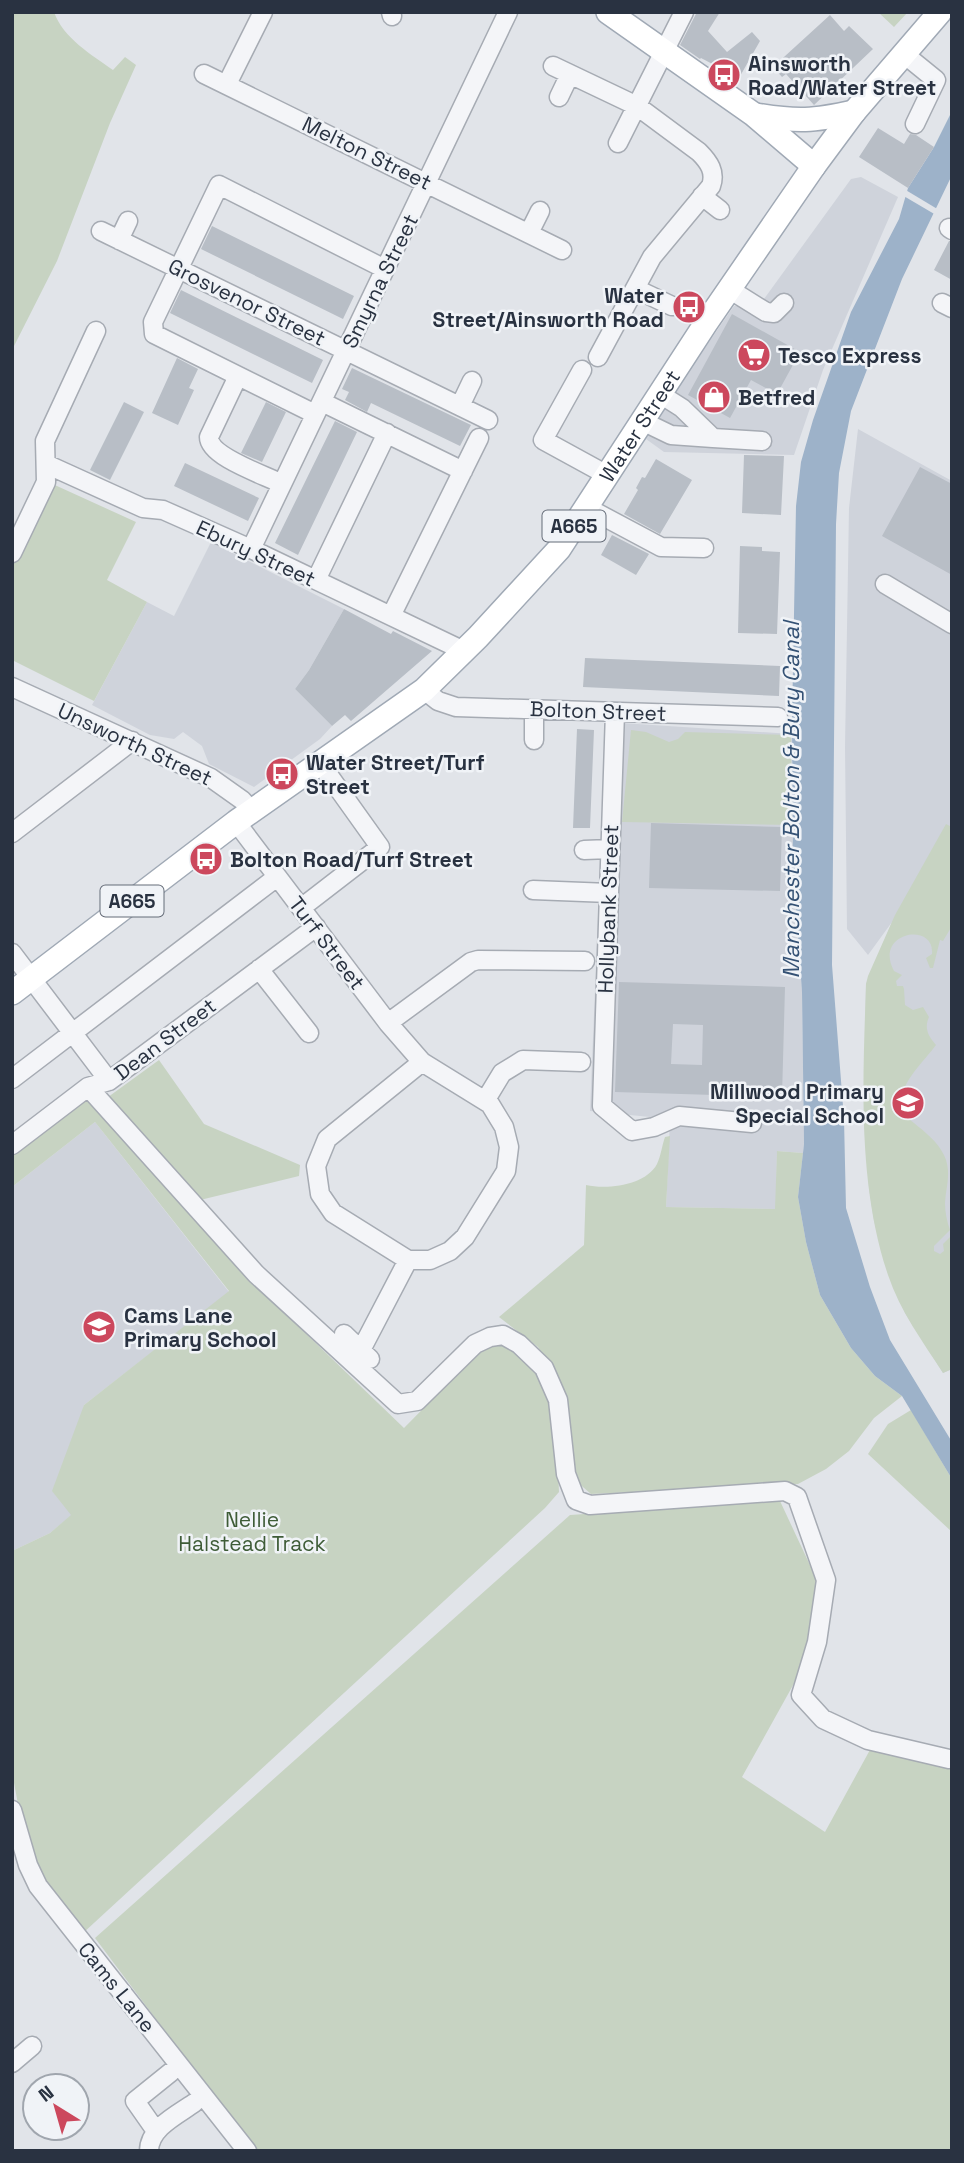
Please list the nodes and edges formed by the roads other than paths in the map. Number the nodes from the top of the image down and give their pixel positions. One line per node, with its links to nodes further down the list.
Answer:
1 (263, 12): 11 (street)
2 (508, 12): 19 (street, Smyrna Street)
3 (608, 12): 6 (main road)
4 (684, 12): 6 (street)
5 (940, 12): 7 (main road, Water Street / A665)
6 (665, 52): 13 (street); 15 (main road)
7 (904, 54): 14 (main road, Water Street / A665); 16 (street)
8 (552, 65): 10 (street)
9 (204, 74): 11 (street, Melton Street)
10 (570, 74): 12 (street); 13 (street)
11 (227, 84): 19 (street, Melton Street)
12 (559, 97)
13 (637, 106): 17 (street); 20 (street)
14 (854, 112): 15 (main road); 18 (main road, Water Street / A665)
15 (753, 114): 18 (main road)
16 (915, 124)
17 (618, 143)
18 (814, 166): 31 (main road, Water Street / A665)
19 (427, 182): 25 (street, Melton Street); 29 (street, Smyrna Street)
20 (702, 196): 21 (street); 30 (street)
21 (720, 209)
22 (540, 211): 25 (street)
23 (128, 221): 26 (street)
24 (101, 231): 26 (street, Grosvenor Street)
25 (529, 233): 27 (street, Melton Street)
26 (119, 240): 28 (street, Grosvenor Street)
27 (562, 250)
28 (179, 268): 29 (street); 35 (street, Grosvenor Street); 38 (street)
29 (385, 268): 35 (street, Smyrna Street)
30 (636, 289): 33 (street); 36 (street)
31 (729, 289): 32 (street); 40 (main road, Water Street / A665)
32 (784, 303)
33 (672, 306)
34 (96, 331): 49 (street)
35 (346, 349): 41 (street, Grosvenor Street); 42 (street, Smyrna Street)
36 (598, 357)
37 (582, 370): 51 (street)
38 (238, 376): 42 (street); 52 (street)
39 (472, 382): 41 (street)
40 (660, 394): 44 (main road, Water Street / A665); 47 (street)
41 (460, 406): 43 (street, Grosvenor Street)
42 (319, 408): 45 (street); 52 (street, Smyrna Street)
43 (488, 420)
44 (642, 421): 47 (street); 51 (main road, Water Street / A665)
45 (387, 433): 50 (street); 57 (street)
46 (479, 438): 50 (street)
47 (713, 438): 48 (street)
48 (762, 441)
49 (46, 464): 55 (street, Ebury Street); 56 (street)
50 (463, 471): 59 (street)
51 (607, 475): 53 (main road, Water Street / A665)
52 (282, 484): 55 (street, Smyrna Street)
53 (586, 507): 54 (street); 61 (main road, Water Street / A665)
54 (704, 548)
55 (251, 549): 57 (street, Ebury Street)
56 (12, 553)
57 (316, 580): 59 (street, Ebury Street)
58 (885, 584): 60 (street)
59 (391, 616): 61 (street, Ebury Street)
60 (952, 624)
61 (464, 651): 63 (main road, Water Street / A665)
62 (12, 687): 68 (street, Unsworth Street)
63 (424, 690): 64 (street, Bolton Street); 69 (main road, Water Street / A665)
64 (534, 710): 65 (street, Bolton Street); 67 (street)
65 (615, 712): 66 (street, Bolton Street); 72 (street, Hollybank Street)
66 (778, 717)
67 (534, 740)
68 (131, 741): 70 (street, Unsworth Street); 71 (street)
69 (320, 763): 70 (main road, Water Street / A665); 77 (street)
70 (244, 816): 74 (street, Turf Street); 82 (main road, A665)
71 (12, 833)
72 (610, 849): 73 (street); 76 (street, Hollybank Street)
73 (584, 850)
74 (277, 877): 77 (street, Turf Street); 85 (street)
75 (533, 890): 76 (street)
76 (609, 893): 93 (street, Hollybank Street)
77 (301, 908): 78 (street, Turf Street)
78 (316, 927): 81 (street, Dean Street); 84 (street, Turf Street)
79 (12, 953): 82 (street)
80 (586, 961): 84 (street)
81 (259, 969): 86 (street); 90 (street, Dean Street)
82 (32, 978): 83 (main road, A665); 85 (street)
83 (12, 993)
84 (388, 1023): 87 (street, Turf Street)
85 (73, 1033): 89 (street); 90 (street)
86 (309, 1033)
87 (422, 1062): 92 (street); 95 (street)
88 (581, 1062): 92 (street)
89 (12, 1079)
90 (109, 1082): 91 (street, Dean Street)
91 (88, 1087): 94 (street, Dean Street); 97 (street)
92 (485, 1101): 95 (street)
93 (752, 1123)
94 (12, 1145)
95 (408, 1260): 96 (street)
96 (344, 1334)
97 (949, 1759)
98 (12, 1810): 103 (street, Cams Lane)
99 (171, 2072): 101 (street)
100 (194, 2103): 101 (street)
101 (156, 2131): 102 (street)
102 (149, 2151)
103 (247, 2151)

